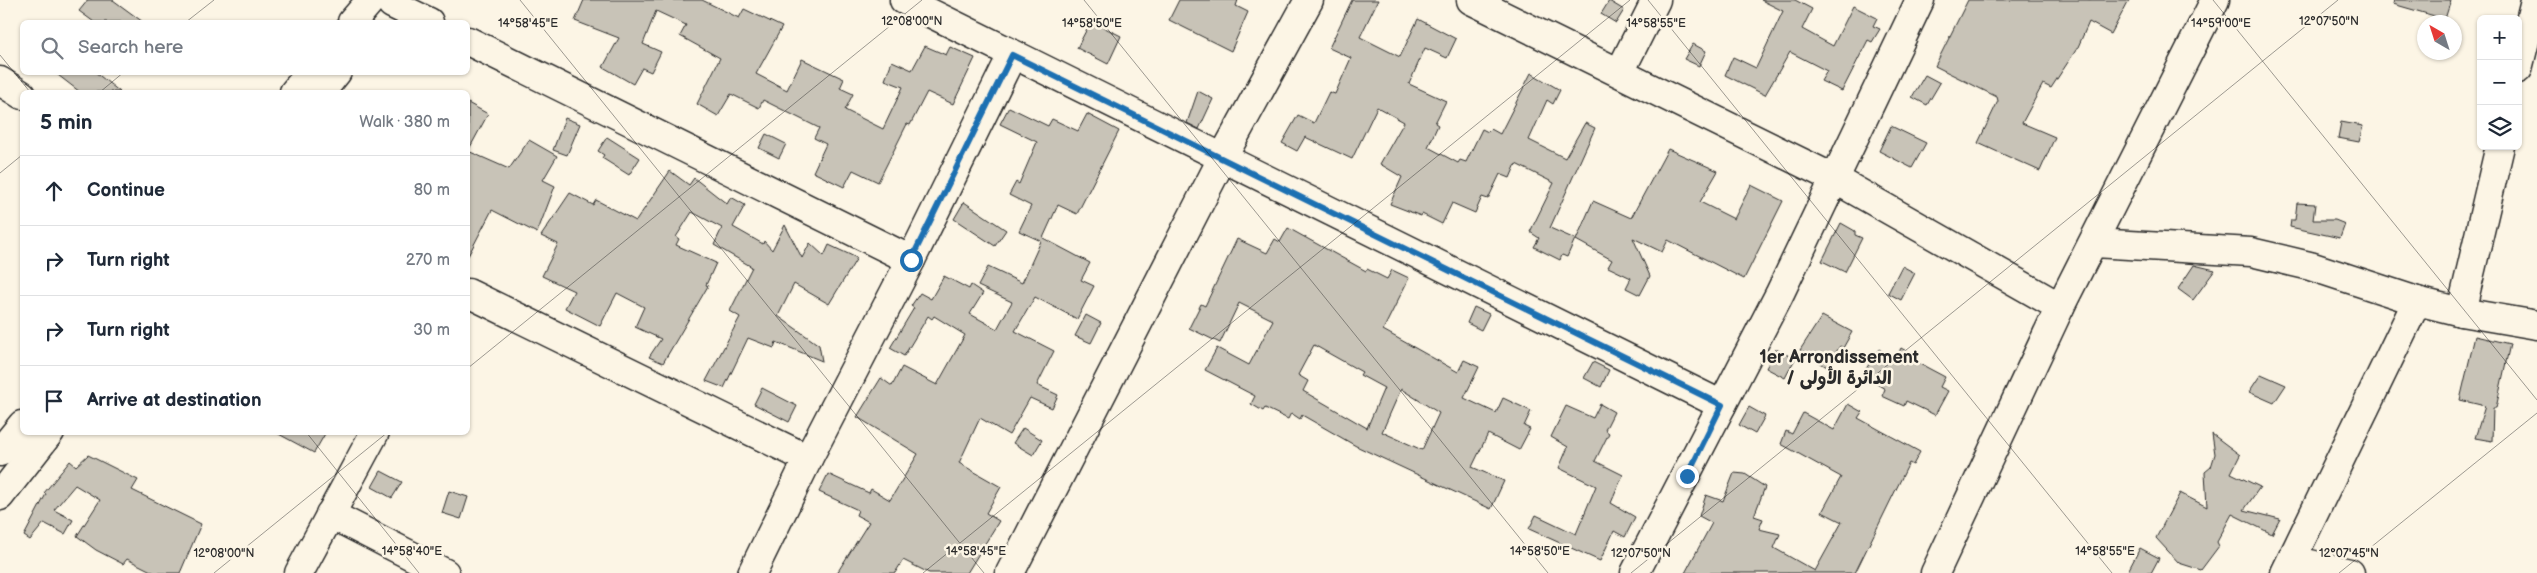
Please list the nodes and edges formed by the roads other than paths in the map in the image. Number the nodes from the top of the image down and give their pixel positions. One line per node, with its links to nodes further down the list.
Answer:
1 (904, 0): 12 (street)
2 (1309, 0): 22 (street)
3 (1471, 0): 14 (street)
4 (1656, 0): 14 (street)
5 (1920, 0): 23 (street)
6 (2215, 0): 24 (street)
7 (2535, 0): 13 (street)
8 (384, 7): 9 (street); 10 (street)
9 (356, 20)
10 (423, 20)
11 (470, 42): 25 (street)
12 (1012, 55): 22 (street); 25 (street)
13 (2520, 60)
14 (1620, 72): 23 (street)
15 (308, 75): 18 (street)
16 (334, 75): 19 (street)
17 (0, 81): 20 (street)
18 (296, 90)
19 (322, 90)
20 (20, 94)
21 (2499, 150): 29 (street)
22 (1223, 157): 31 (street); 43 (street)
23 (1833, 178): 28 (street); 31 (street)
24 (2094, 243): 27 (street); 28 (street)
25 (911, 260): 36 (street)
26 (470, 295): 36 (street)
27 (2417, 301): 29 (street); 39 (street)
28 (2060, 307): 45 (street)
29 (2461, 312): 30 (street)
30 (2537, 325)
31 (1722, 405): 44 (street)
32 (20, 427): 35 (street)
33 (48, 435): 37 (street)
34 (373, 435): 38 (street)
35 (0, 452)
36 (808, 459): 42 (street)
37 (0, 496)
38 (330, 514): 40 (street); 41 (street)
39 (2289, 566): 46 (street)
40 (299, 573)
41 (445, 573)
42 (752, 573)
43 (1010, 573)
44 (1635, 573)
45 (1935, 573)
46 (2350, 573)

